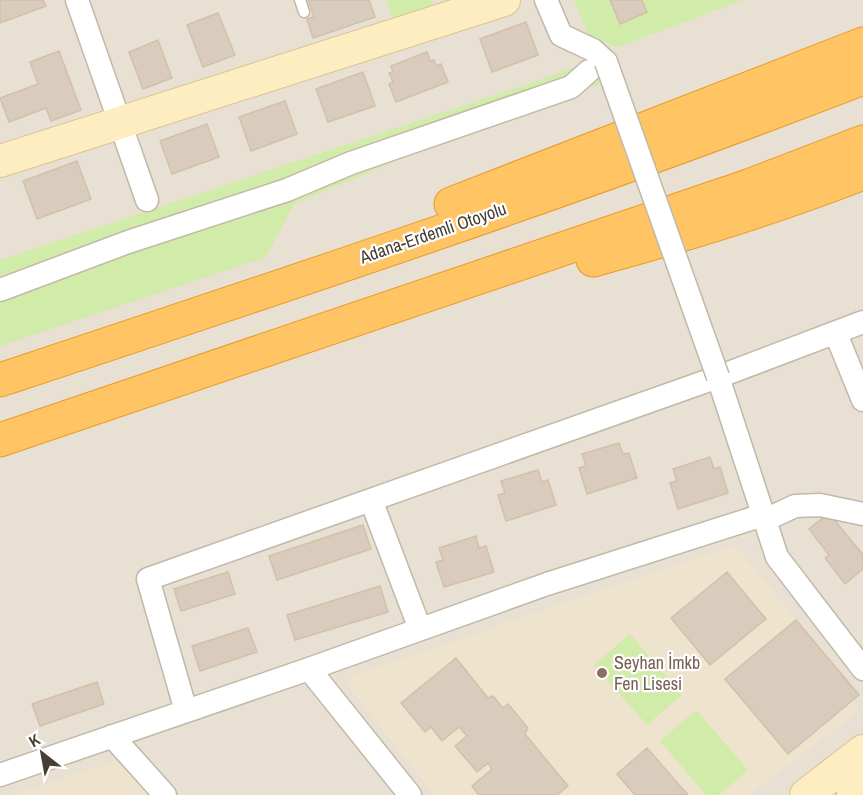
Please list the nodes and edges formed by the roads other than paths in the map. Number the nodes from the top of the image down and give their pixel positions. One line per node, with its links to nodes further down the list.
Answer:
1 (77, 0): 9 (street)
2 (300, 0): 5 (lane)
3 (504, 0): 9 (street)
4 (546, 0): 7 (street)
5 (304, 12)
6 (863, 44): 15 (highway)
7 (598, 67): 14 (street); 19 (street, bridge)
8 (863, 78): 15 (highway, Adana-Erdemli Otoyolu)
9 (119, 123): 11 (street); 13 (street)
10 (863, 142): 18 (highway)
11 (0, 161)
12 (863, 173): 18 (highway)
13 (147, 200)
14 (0, 290)
15 (260, 293): 20 (highway, Adana-Erdemli Otoyolu)
16 (863, 322): 17 (street)
17 (836, 334): 19 (street); 21 (street)
18 (301, 338): 22 (highway)
19 (718, 377): 23 (street); 25 (street)
20 (0, 380)
21 (863, 400)
22 (0, 440)
23 (371, 500): 26 (street); 29 (street)
24 (863, 514): 25 (street)
25 (764, 518): 26 (street); 28 (street)
26 (420, 628): 27 (street)
27 (309, 669): 29 (street); 35 (street)
28 (863, 669)
29 (186, 711): 30 (street)
30 (112, 736): 32 (street); 34 (street)
31 (863, 750): 36 (street)
32 (0, 775)
33 (863, 787): 37 (street)
34 (165, 795)
35 (410, 795)
36 (806, 795)
37 (853, 795)

